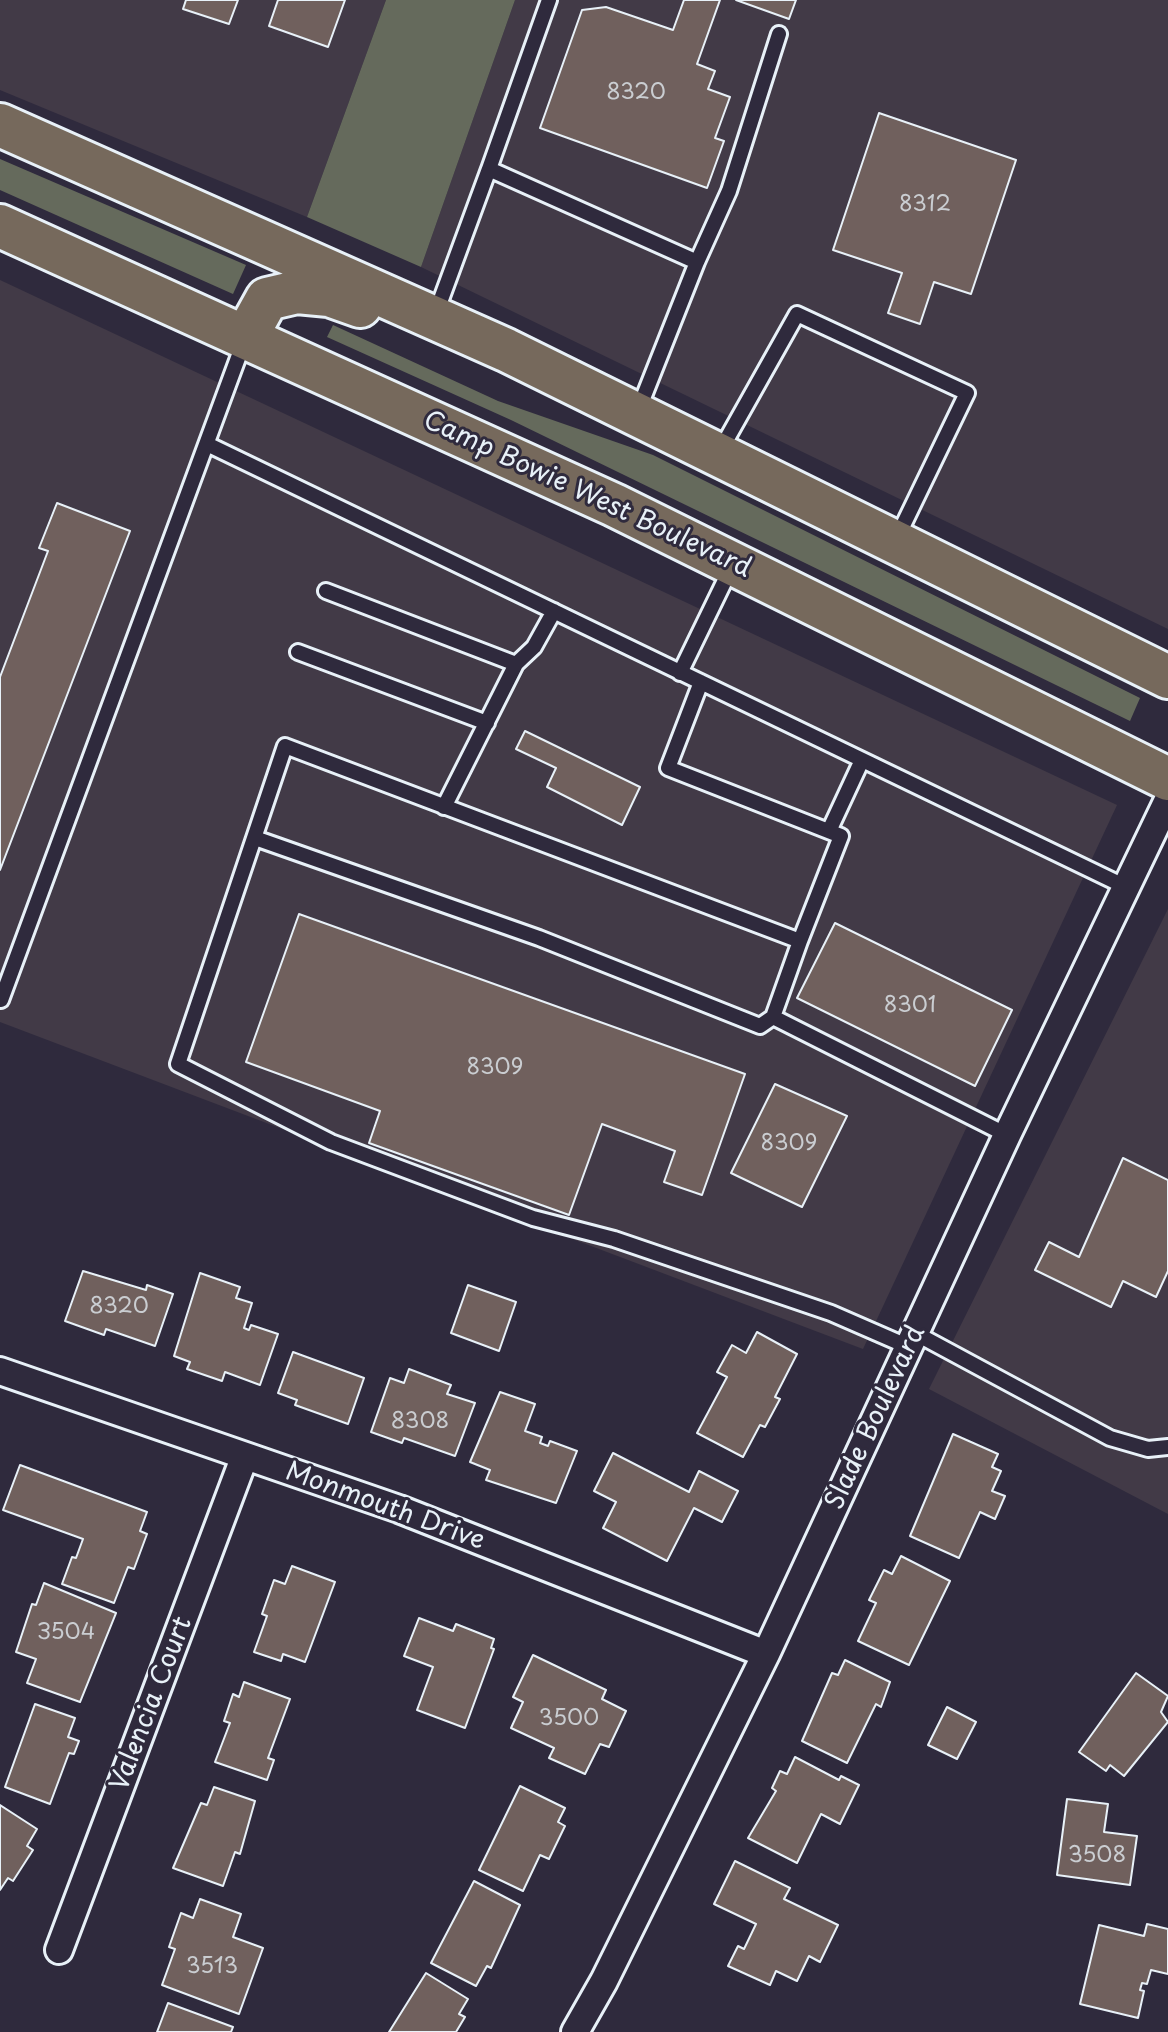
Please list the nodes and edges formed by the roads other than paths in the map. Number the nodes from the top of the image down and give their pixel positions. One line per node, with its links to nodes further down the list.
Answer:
1 (549, 0): 4 (lane)
2 (779, 34): 6 (lane)
3 (0, 125): 7 (main road)
4 (489, 169): 6 (lane); 7 (lane)
5 (0, 226): 8 (main road, Camp Bowie West Boulevard)
6 (697, 262): 10 (lane)
7 (433, 320): 9 (main road)
8 (247, 335): 9 (main road); 11 (lane); 14 (main road, Camp Bowie West Boulevard)
9 (506, 350): 10 (main road)
10 (637, 415): 12 (main road)
11 (209, 445): 16 (lane); 31 (lane)
12 (718, 455): 13 (main road); 13 (lane)
13 (895, 542): 20 (main road)
14 (733, 564): 19 (lane); 24 (main road, Camp Bowie West Boulevard)
15 (326, 591): 18 (lane)
16 (554, 611): 18 (lane); 19 (lane)
17 (298, 652): 22 (lane)
18 (516, 664): 22 (lane)
19 (680, 673): 21 (lane)
20 (1168, 677)
21 (701, 682): 23 (lane); 27 (lane)
22 (487, 723): 26 (lane)
23 (862, 760): 27 (lane); 29 (lane)
24 (1168, 779)
25 (1168, 800): 29 (street, Slade Boulevard)
26 (444, 807): 28 (lane); 30 (lane)
27 (829, 831): 30 (lane)
28 (255, 838): 32 (lane); 34 (lane)
29 (1126, 887): 33 (street, Slade Boulevard)
30 (800, 941): 32 (lane)
31 (1, 1000)
32 (773, 1017): 33 (lane)
33 (1007, 1135): 34 (street, Slade Boulevard)
34 (912, 1340): 36 (lane); 38 (street, Slade Boulevard)
35 (0, 1371): 37 (street, Monmouth Drive)
36 (1168, 1447)
37 (244, 1458): 38 (street, Monmouth Drive); 39 (street, Valencia Court)
38 (766, 1654): 40 (street, Slade Boulevard)
39 (59, 1950)
40 (575, 2032)

